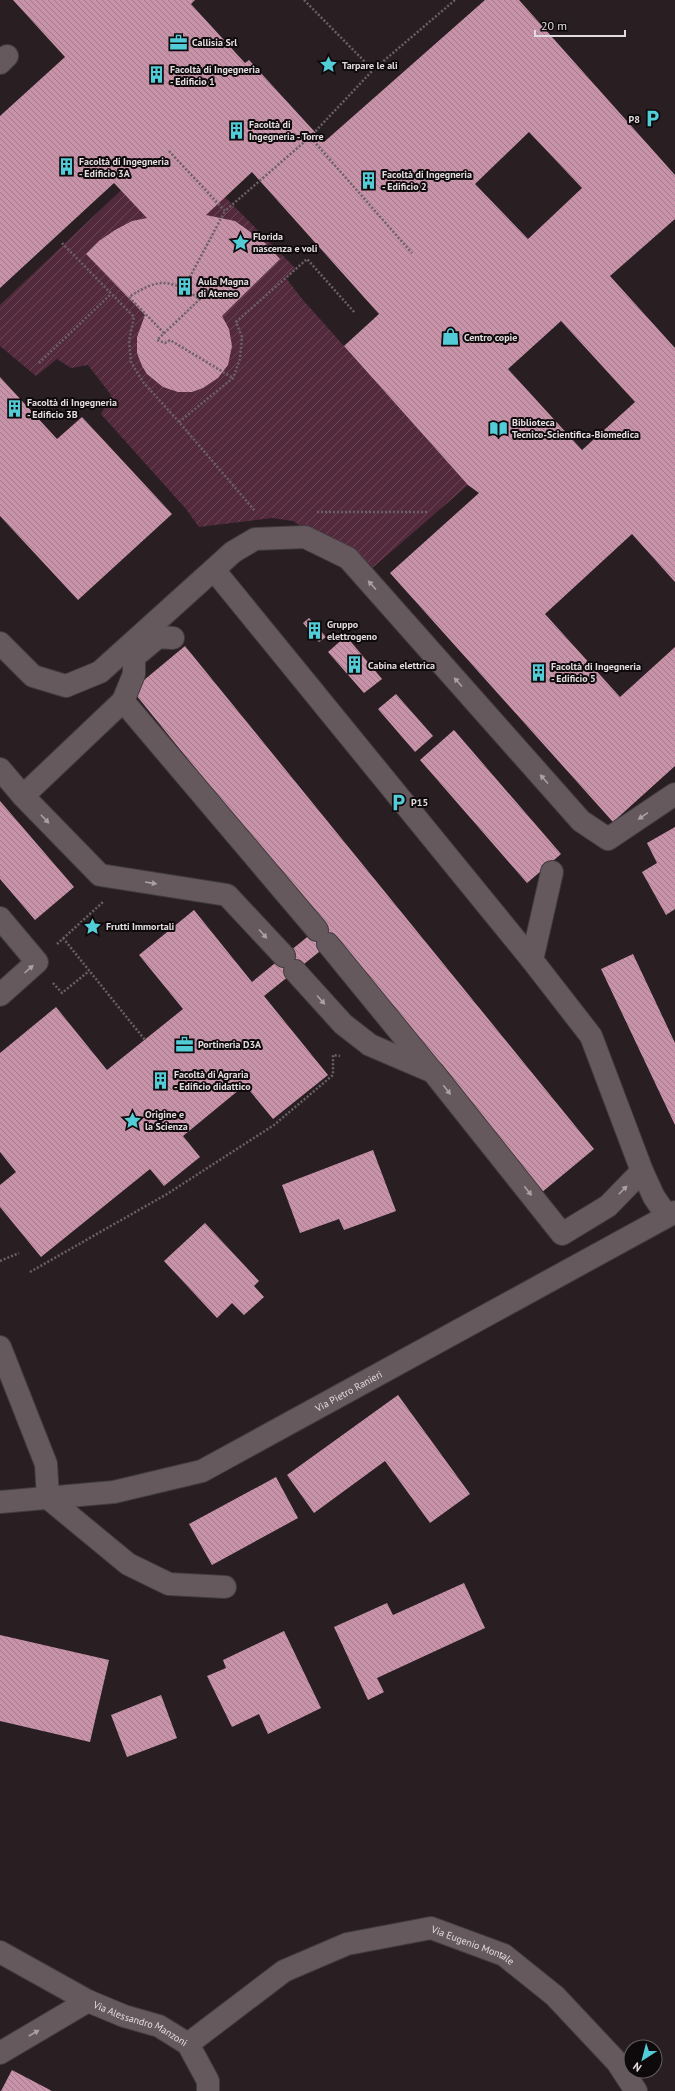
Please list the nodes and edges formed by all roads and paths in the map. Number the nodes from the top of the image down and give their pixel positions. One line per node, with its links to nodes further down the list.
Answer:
1 (304, 0): 3 (path)
2 (454, 0): 3 (path)
3 (373, 70): 4 (path)
4 (310, 137): 6 (path); 8 (path)
5 (169, 151): 6 (path)
6 (225, 211): 9 (path)
7 (62, 243): 10 (path)
8 (412, 253)
9 (184, 288): 12 (path); 12 (path)
10 (112, 294): 13 (path); 15 (path)
11 (355, 313): 14 (path)
12 (164, 333): 14 (path)
13 (39, 363)
14 (233, 378): 15 (path)
15 (179, 422): 16 (path)
16 (255, 512)
17 (310, 512): 18 (path)
18 (427, 512)
19 (214, 570): 21 (street); 24 (street, one-way to 19); 29 (street)
20 (173, 638): 22 (street)
21 (0, 643)
22 (123, 701): 25 (street); 35 (street)
23 (0, 769): 25 (street)
24 (675, 794)
25 (23, 796): 27 (street, one-way to 27)
26 (552, 872): 29 (street)
27 (100, 875): 30 (path); 35 (street, one-way to 35)
28 (0, 918): 32 (street, one-way to 28)
29 (532, 960): 36 (street)
30 (89, 971): 31 (path); 33 (path)
31 (62, 993)
32 (0, 995)
33 (145, 1040)
34 (333, 1055): 40 (path)
35 (433, 1072): 36 (street, one-way to 36)
36 (642, 1171): 37 (street)
37 (671, 1214): 44 (street, Via Pietro Ranieri)
38 (19, 1253): 39 (path)
39 (0, 1261)
40 (30, 1272)
41 (0, 1347): 43 (street)
42 (0, 1359): 43 (street)
43 (48, 1475): 44 (street)
44 (48, 1498): 45 (street, Via Pietro Ranieri); 46 (street)
45 (0, 1502)
46 (225, 1587)
47 (0, 1952): 48 (street, Via Alessandro Manzoni)
48 (88, 2001): 49 (street, Via Alessandro Manzoni); 50 (street, one-way to 48)
49 (188, 2044): 51 (street, Via Alessandro Manzoni); 52 (street, Via Eugenio Montale)
50 (0, 2053)
51 (208, 2091)
52 (636, 2091)

